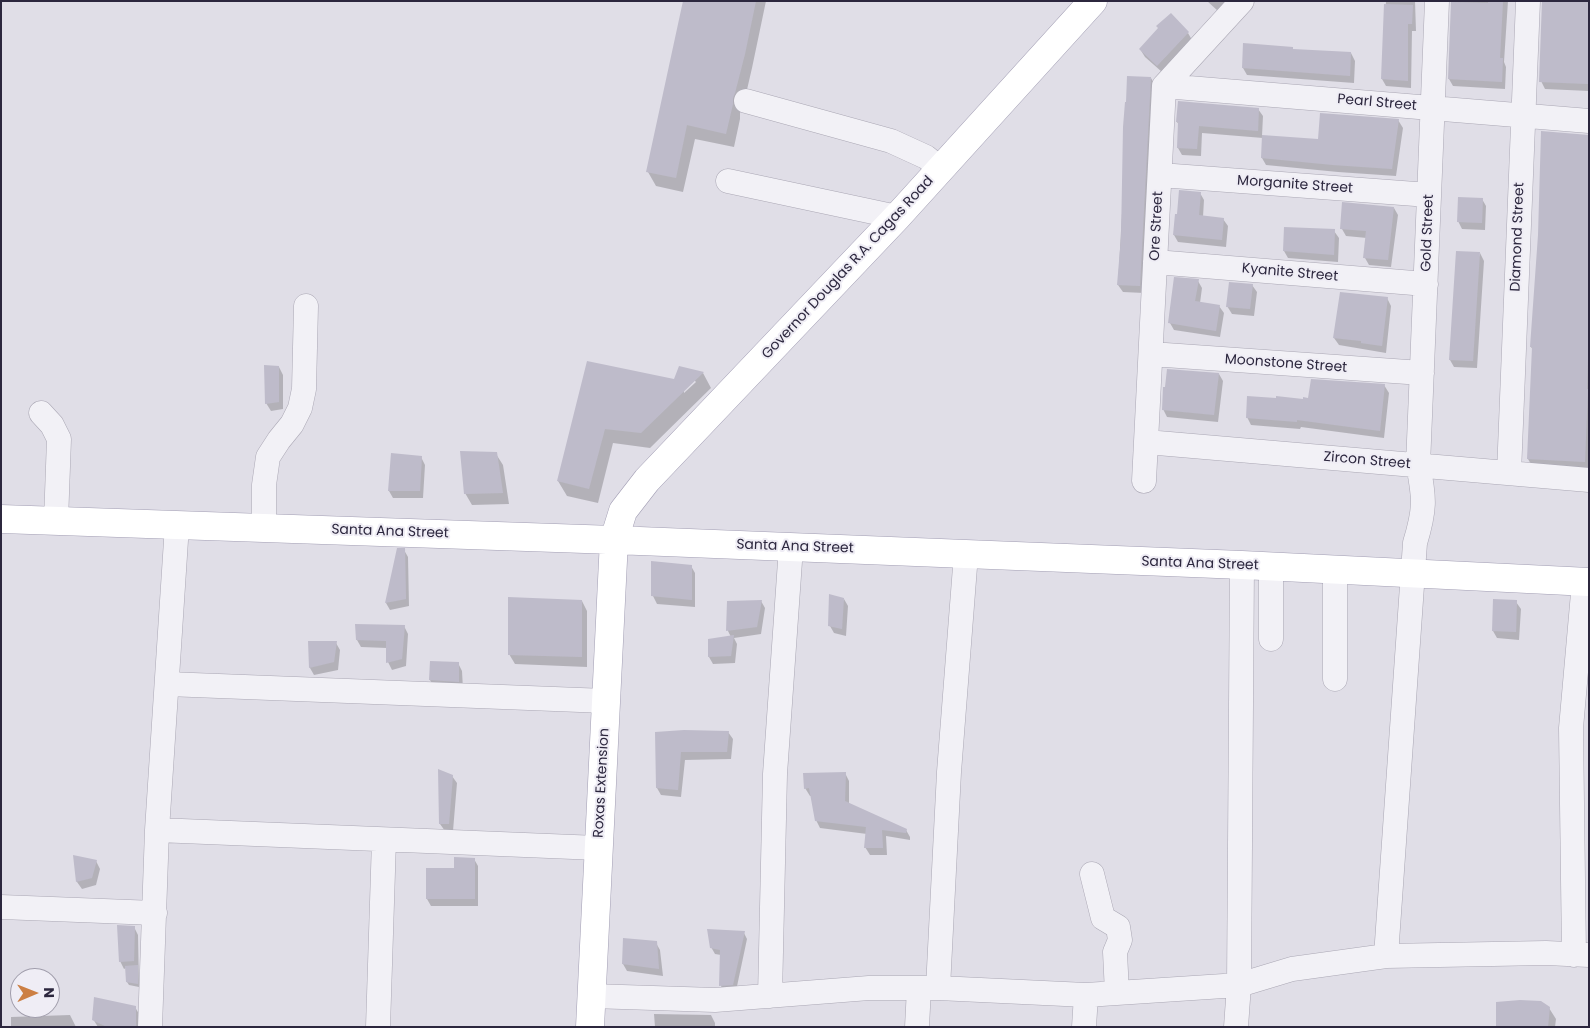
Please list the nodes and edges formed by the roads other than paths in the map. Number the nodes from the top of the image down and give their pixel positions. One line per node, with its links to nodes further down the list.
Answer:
1 (1093, 1): 10 (main road, Governor Douglas R.A. Cagas Road)
2 (1242, 1): 5 (street)
3 (1437, 1): 7 (street, Gold Street)
4 (1528, 1): 8 (street, Diamond Street)
5 (1164, 86): 7 (street, Pearl Street); 11 (street, Ore Street)
6 (746, 101): 10 (street)
7 (1432, 108): 8 (street, Pearl Street); 13 (street, Gold Street)
8 (1523, 116): 9 (street, Pearl Street); 23 (street, Diamond Street)
9 (1589, 121)
10 (941, 169): 14 (main road, Governor Douglas R.A. Cagas Road)
11 (1160, 175): 13 (street, Morganite Street); 15 (street, Ore Street)
12 (728, 181): 14 (street)
13 (1429, 195): 16 (street, Gold Street)
14 (898, 217): 30 (main road, Governor Douglas R.A. Cagas Road)
15 (1155, 262): 16 (street, Kyanite Street); 18 (street, Ore Street)
16 (1426, 284): 19 (street, Gold Street)
17 (306, 306): 29 (street)
18 (1151, 354): 19 (street, Moonstone Street); 21 (street, Ore Street)
19 (1422, 373): 22 (street, Gold Street)
20 (41, 413): 27 (street)
21 (1146, 442): 22 (street, Zircon Street); 25 (street, Ore Street)
22 (1418, 466): 23 (street, Zircon Street); 36 (street, Gold Street)
23 (1509, 473): 24 (street, Zircon Street)
24 (1589, 480)
25 (1144, 481)
26 (1, 519): 27 (main road, Santa Ana Street)
27 (56, 521): 28 (main road, Santa Ana Street)
28 (176, 525): 29 (main road, Santa Ana Street); 40 (street)
29 (264, 528): 30 (main road, Santa Ana Street)
30 (614, 540): 31 (main road, Santa Ana Street); 41 (main road, Roxas Extension)
31 (791, 547): 32 (main road, Santa Ana Street); 56 (street)
32 (966, 554): 33 (main road, Santa Ana Street); 52 (street)
33 (1242, 565): 34 (main road, Santa Ana Street); 51 (street)
34 (1272, 567): 35 (main road, Santa Ana Street); 38 (street)
35 (1335, 570): 36 (main road, Santa Ana Street); 39 (street)
36 (1414, 574): 37 (main road, Santa Ana Street); 50 (street, Gold Street)
37 (1587, 582): 42 (street)
38 (1271, 639)
39 (1335, 680)
40 (167, 684): 41 (street); 43 (street)
41 (606, 701): 45 (main road, Roxas Extension)
42 (1580, 729): 49 (street)
43 (157, 830): 44 (street); 48 (street)
44 (384, 840): 45 (street); 58 (street)
45 (598, 848): 55 (main road, Roxas Extension)
46 (1092, 874): 53 (street)
47 (1, 907): 48 (street)
48 (155, 913): 57 (street)
49 (1582, 955): 50 (street)
50 (1386, 956): 51 (street)
51 (1239, 985): 53 (street); 62 (street)
52 (929, 988): 54 (street); 56 (street); 60 (street)
53 (1117, 993): 54 (street)
54 (1086, 995): 61 (street)
55 (591, 996): 56 (street); 59 (main road, Roxas Extension)
56 (770, 996)
57 (150, 1027)
58 (378, 1027)
59 (590, 1027)
60 (916, 1027)
61 (1084, 1027)
62 (1236, 1027)

